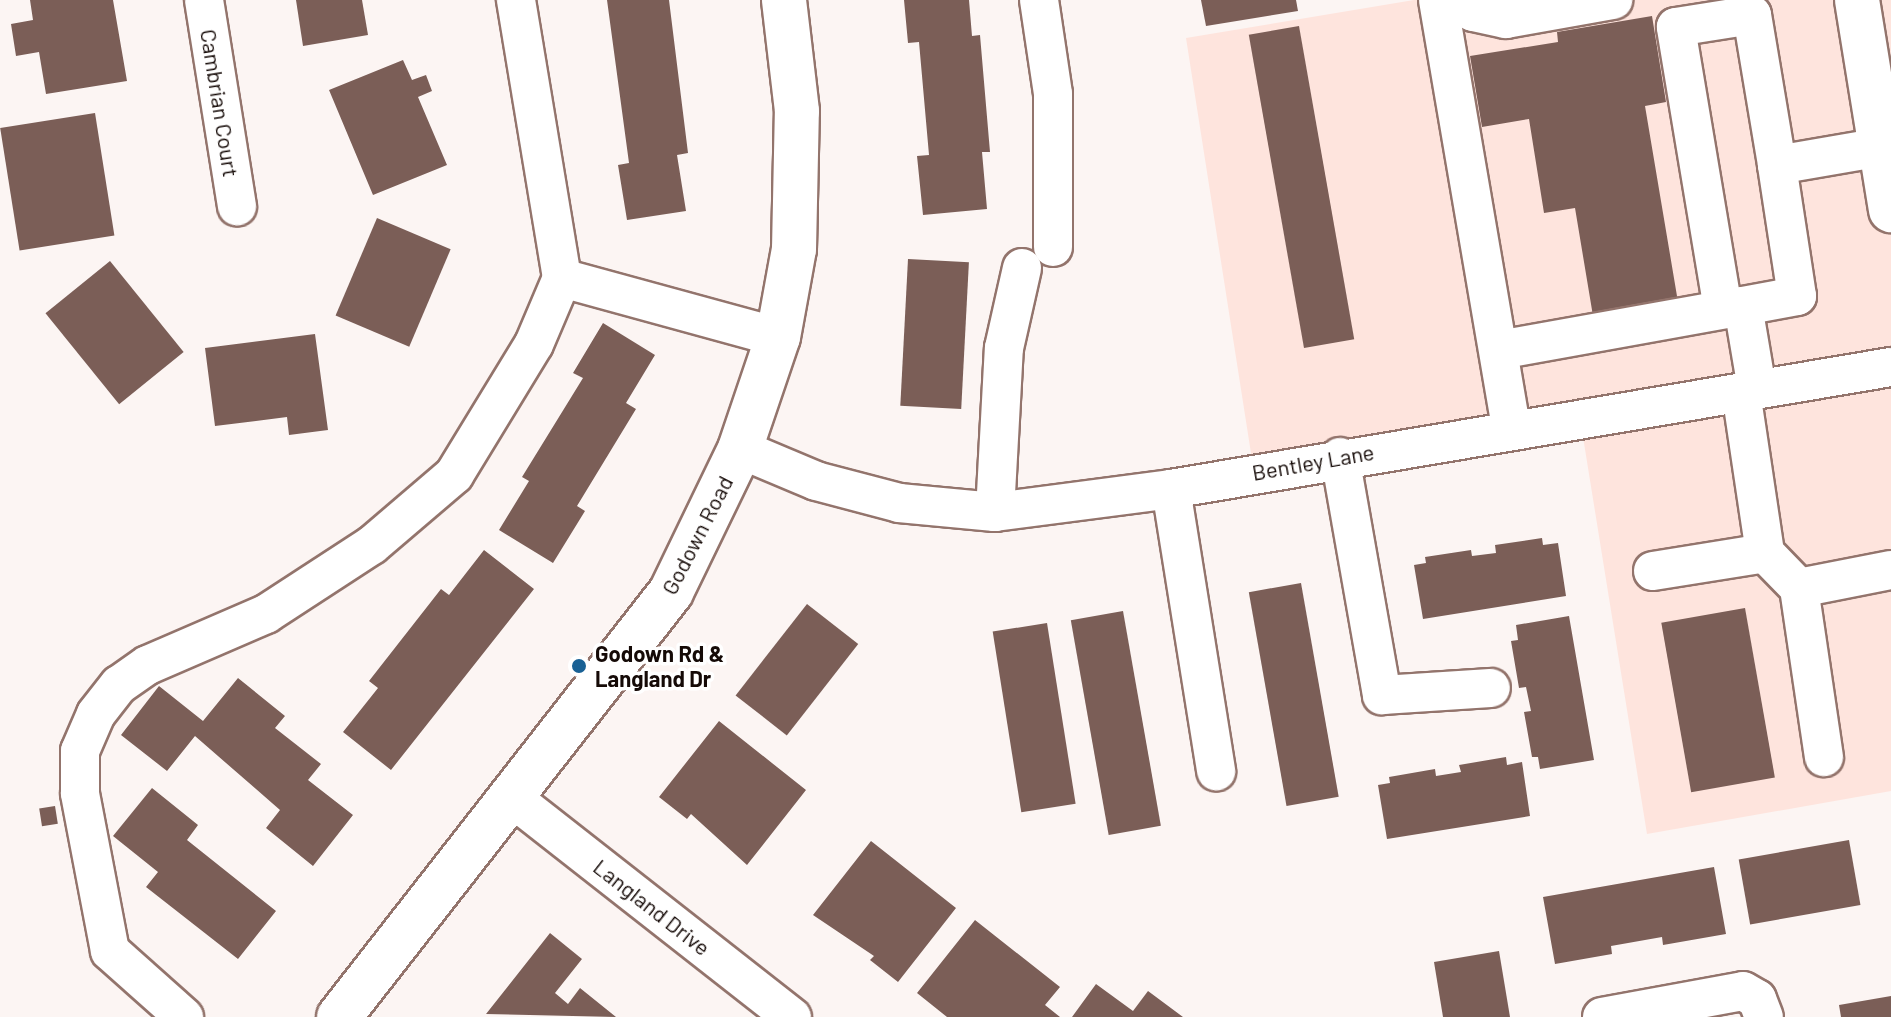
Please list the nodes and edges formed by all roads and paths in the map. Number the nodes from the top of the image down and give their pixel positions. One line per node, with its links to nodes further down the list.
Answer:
1 (204, 0): 11 (street, Cambrian Court)
2 (516, 0): 15 (street)
3 (784, 0): 17 (main road, Godown Road)
4 (1039, 0): 13 (street)
5 (1438, 0): 18 (street)
6 (1464, 0): 7 (street)
7 (1613, 0)
8 (1857, 0): 9 (main road)
9 (1881, 147): 10 (street); 12 (main road)
10 (1777, 165): 16 (street); 16 (street)
11 (237, 206)
12 (1891, 210)
13 (1053, 247)
14 (1022, 268): 25 (street)
15 (562, 278): 17 (street); 34 (street)
16 (1733, 308): 18 (street); 20 (street)
17 (778, 337): 22 (main road, Godown Road)
18 (1499, 350): 21 (street)
19 (1891, 367): 20 (street, Bentley Lane)
20 (1749, 390): 21 (street, Bentley Lane); 26 (street)
21 (1511, 429): 23 (street, Bentley Lane)
22 (740, 449): 25 (street, Bentley Lane); 33 (main road, Godown Road)
23 (1340, 457): 24 (street, Bentley Lane); 30 (street)
24 (1171, 489): 25 (street, Bentley Lane); 32 (street)
25 (995, 512)
26 (1765, 553): 28 (street); 29 (street)
27 (1891, 570): 29 (street)
28 (1653, 571)
29 (1799, 588): 31 (street)
30 (1491, 688)
31 (1824, 757)
32 (1216, 771)
33 (511, 797): 35 (main road, Godown Road); 36 (street, Langland Drive)
34 (184, 1017)
35 (339, 1017)
36 (792, 1017)
37 (1602, 1017): 38 (street)
38 (1764, 1017)

